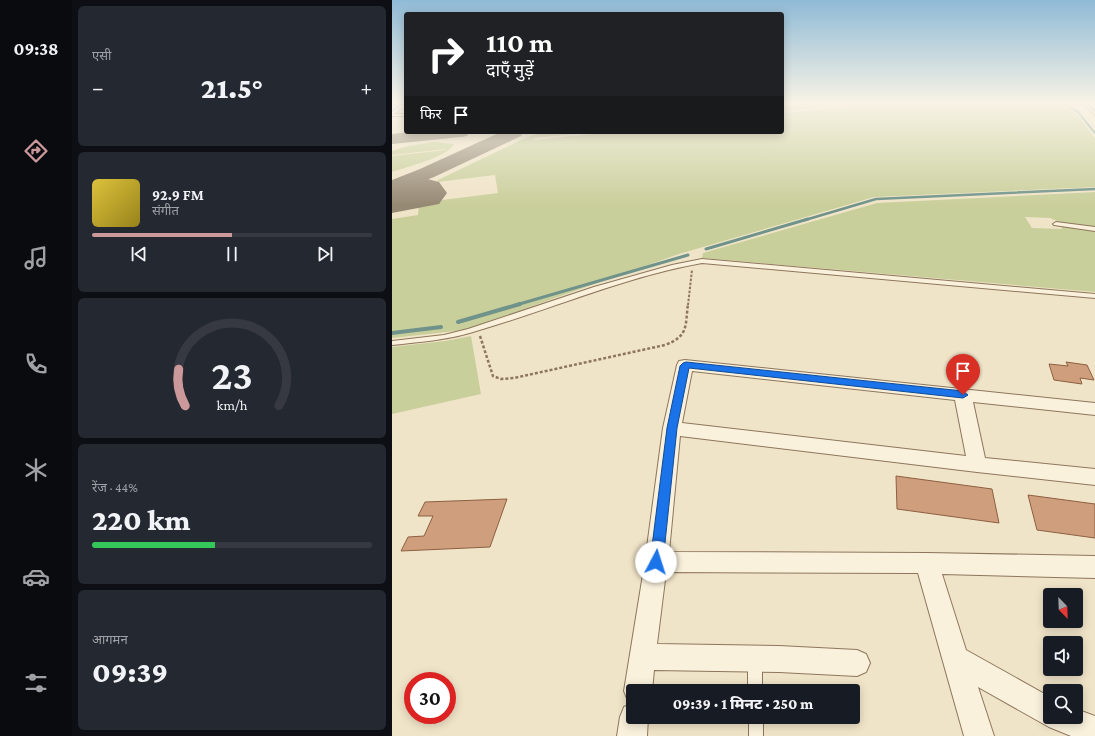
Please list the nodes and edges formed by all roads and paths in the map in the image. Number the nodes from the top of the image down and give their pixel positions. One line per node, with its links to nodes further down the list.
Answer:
1 (1056, 224): 2 (lane)
2 (1095, 229)
3 (693, 262): 4 (lane); 5 (lane); 5 (path)
4 (1095, 296)
5 (478, 328): 6 (lane)
6 (392, 343)
7 (963, 395): 8 (street); 9 (street); 10 (street)
8 (1095, 410)
9 (672, 428): 10 (street); 12 (street)
10 (977, 465): 11 (street)
11 (1095, 477)
12 (656, 562): 13 (street); 15 (street)
13 (927, 563): 14 (street); 16 (street)
14 (1095, 567)
15 (643, 657): 17 (street); 19 (street)
16 (956, 659): 21 (street); 28 (street)
17 (755, 660): 18 (street); 20 (lane)
18 (857, 663)
19 (639, 684)
20 (755, 684)
21 (1043, 709)
22 (633, 724): 26 (street)
23 (756, 724): 27 (lane)
24 (1077, 724): 25 (street)
25 (1095, 731)
26 (632, 736)
27 (756, 736)
28 (979, 736)

